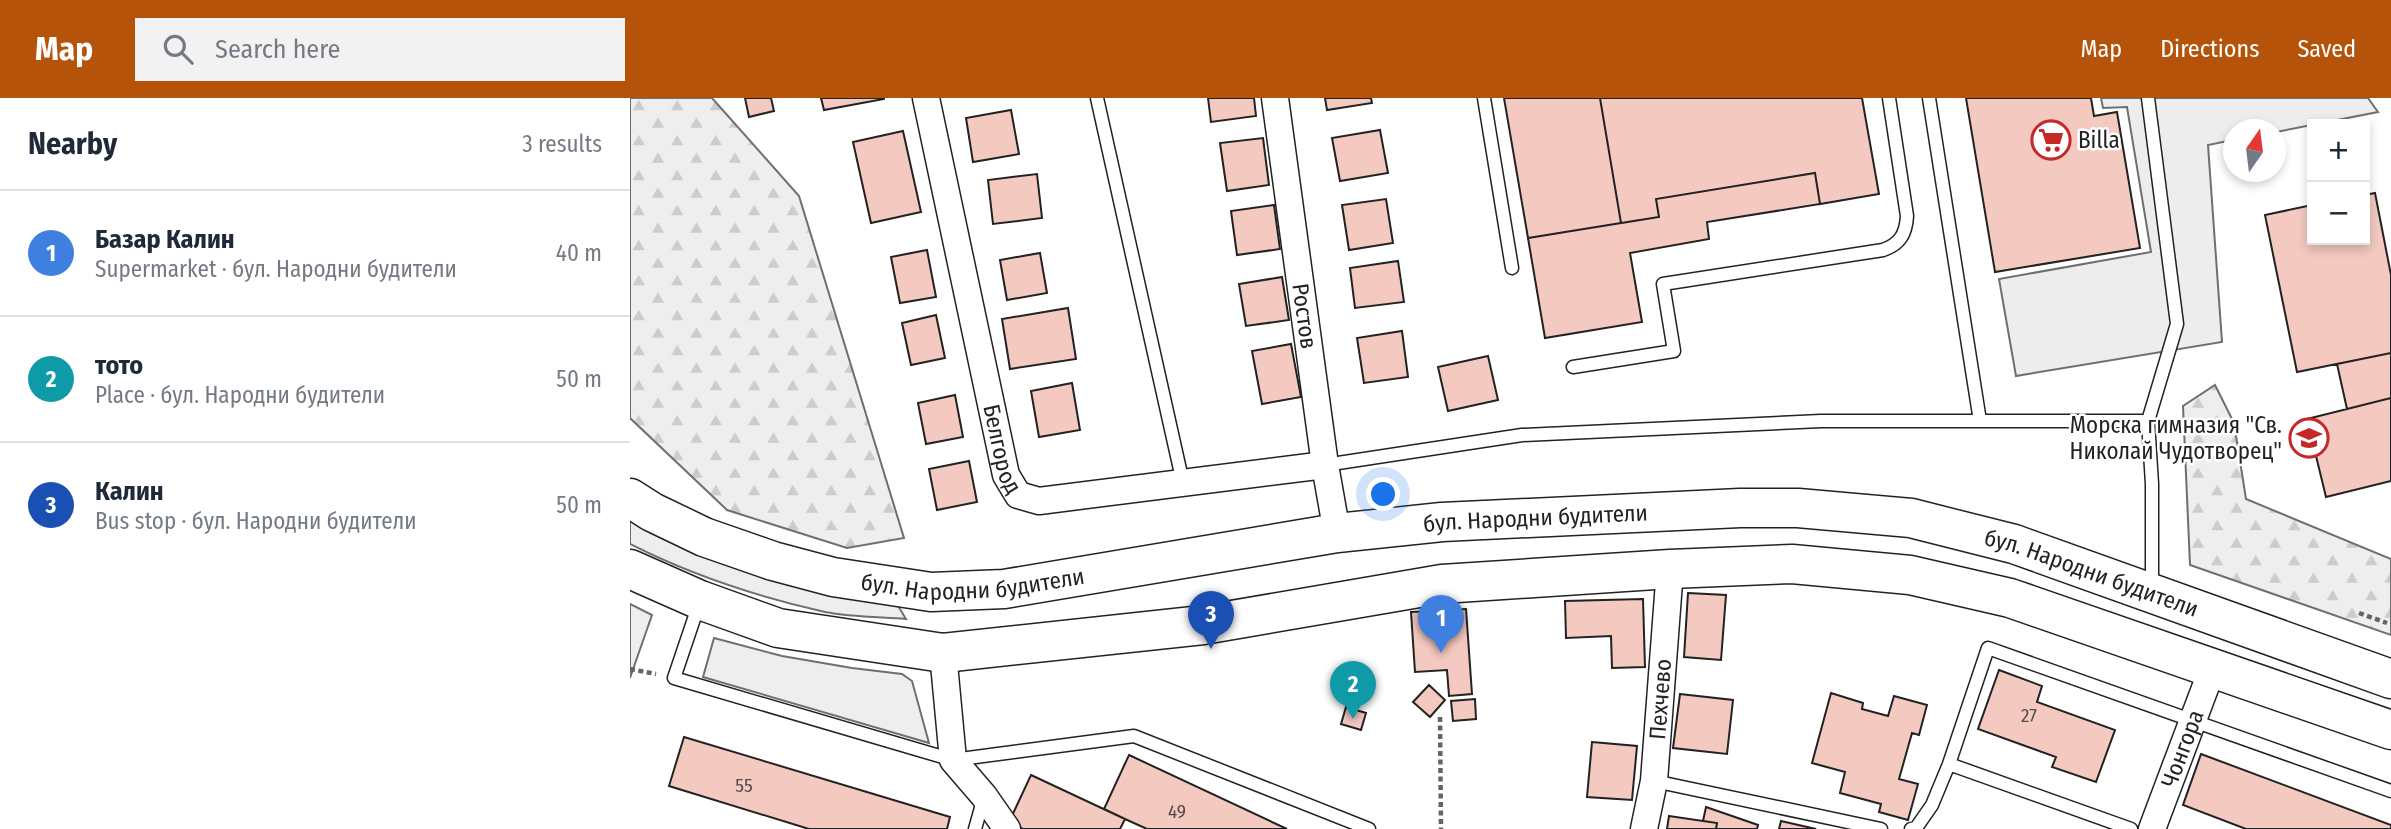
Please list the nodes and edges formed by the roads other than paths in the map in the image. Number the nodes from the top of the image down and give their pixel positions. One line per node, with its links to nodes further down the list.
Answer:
1 (926, 98): 13 (street, Белгород)
2 (1097, 98): 13 (lane)
3 (1275, 98): 12 (street, Ростов)
4 (1484, 98): 8 (lane)
5 (1889, 98): 9 (lane)
6 (1929, 98): 10 (lane)
7 (2148, 98): 11 (lane)
8 (1512, 268)
9 (1573, 367)
10 (1980, 421): 11 (lane); 12 (lane)
11 (2148, 421): 18 (lane)
12 (1325, 465): 13 (street, Белгород); 15 (street, Ростов)
13 (1183, 483)
14 (630, 498): 15 (main road, бул. Народни будители)
15 (1337, 533): 18 (main road, бул. Народни будители)
16 (630, 569): 19 (main road)
17 (1670, 569): 20 (main road); 21 (main road); 27 (street, Пехчево)
18 (2152, 592): 22 (main road, бул. Народни будители)
19 (700, 600): 20 (main road); 25 (lane)
20 (943, 653): 25 (street)
21 (2213, 667): 23 (street, Чонгора); 24 (main road)
22 (2391, 679)
23 (2193, 720): 26 (lane); 28 (lane); 38 (street, Чонгора)
24 (2391, 730)
25 (953, 760): 29 (street); 33 (lane)
26 (1949, 764): 36 (lane); 37 (lane)
27 (1654, 781): 30 (lane); 34 (street, Пехчево)
28 (2391, 791)
29 (984, 796): 31 (lane); 32 (street)
30 (1865, 827): 35 (lane)
31 (975, 829)
32 (1007, 829)
33 (1369, 829)
34 (1644, 829)
35 (1881, 829)
36 (1912, 829)
37 (2131, 829)
38 (2152, 829)

